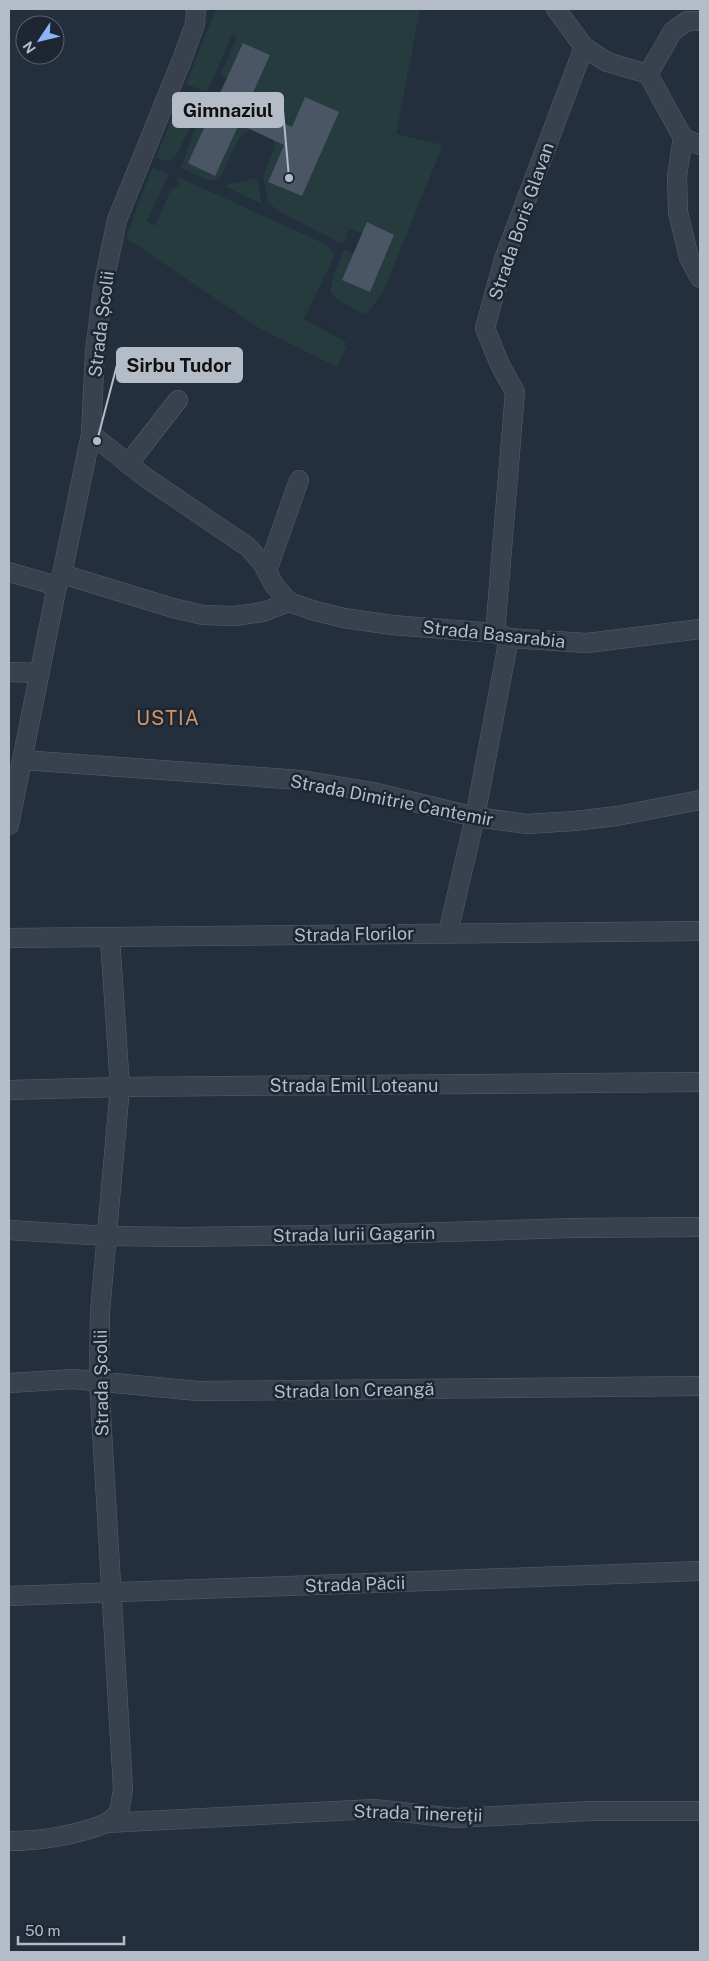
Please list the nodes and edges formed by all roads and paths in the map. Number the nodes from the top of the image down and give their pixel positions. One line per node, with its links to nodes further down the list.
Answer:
1 (196, 9): 9 (street, Strada Școlii)
2 (556, 9): 4 (street)
3 (700, 21): 5 (street)
4 (584, 47): 5 (street); 17 (street, Strada Boris Glavan)
5 (648, 74): 6 (street)
6 (692, 141): 7 (street)
7 (700, 278)
8 (178, 400): 10 (street)
9 (91, 434): 10 (street, Strada Basarabia); 14 (street, Strada Școlii)
10 (128, 464): 12 (street, Strada Basarabia)
11 (298, 480): 12 (street)
12 (266, 571): 15 (street, Strada Basarabia)
13 (9, 572): 14 (street)
14 (60, 580): 15 (street); 19 (street, Strada Școlii)
15 (289, 602): 17 (street, Strada Basarabia)
16 (700, 629): 17 (street, Strada Basarabia)
17 (502, 636): 22 (street, Strada Boris Glavan)
18 (9, 672): 19 (street)
19 (40, 673): 20 (street, Strada Școlii)
20 (22, 760): 22 (street, Strada Dimitrie Cantemir); 23 (street, Strada Școlii)
21 (700, 800): 22 (street, Strada Dimitrie Cantemir)
22 (475, 817): 25 (street, Strada Boris Glavan)
23 (9, 825)
24 (700, 930): 25 (street, Strada Florilor)
25 (448, 933): 27 (street, Strada Florilor)
26 (9, 938): 27 (street, Strada Florilor)
27 (110, 938): 29 (street, Strada Școlii)
28 (700, 1082): 29 (street, Strada Emil Loteanu)
29 (120, 1087): 30 (street, Strada Emil Loteanu); 33 (street, Strada Școlii)
30 (9, 1090)
31 (700, 1227): 33 (street, Strada Iurii Gagarin)
32 (9, 1230): 33 (street, Strada Iurii Gagarin)
33 (108, 1236): 34 (street, Strada Școlii)
34 (99, 1380): 35 (street, Strada Ion Creangă); 36 (street, Strada Ion Creangă); 38 (street, Strada Școlii)
35 (9, 1383)
36 (700, 1386)
37 (700, 1571): 38 (street, Strada Păcii)
38 (112, 1593): 39 (street, Strada Păcii); 41 (street, Strada Școlii)
39 (9, 1596)
40 (700, 1811): 41 (street, Strada Tinereții)
41 (107, 1823): 42 (street, Strada Tinereții)
42 (9, 1841)

